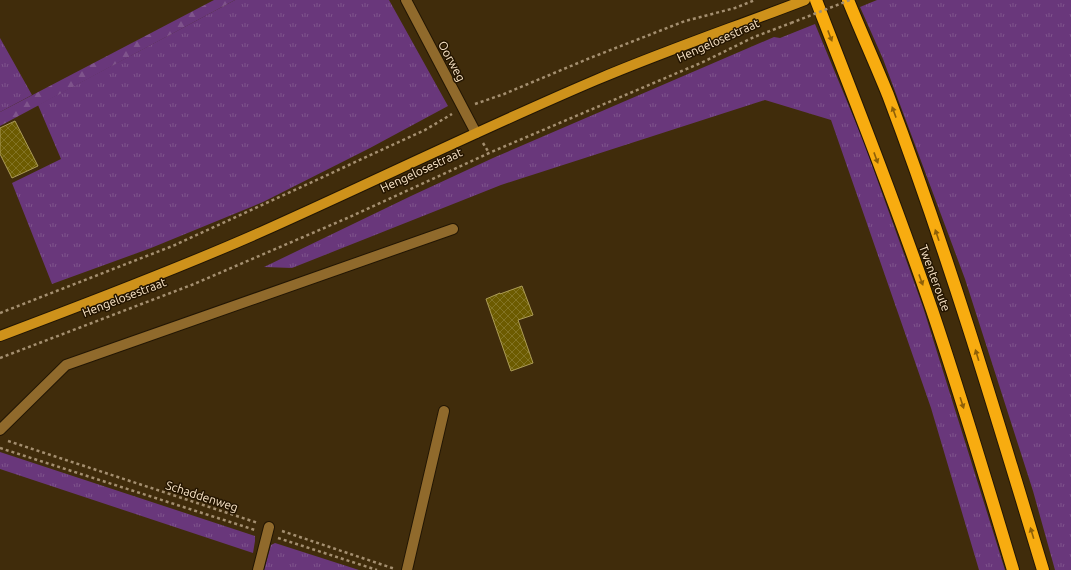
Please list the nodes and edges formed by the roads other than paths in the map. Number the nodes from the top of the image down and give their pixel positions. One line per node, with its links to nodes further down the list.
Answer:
1 (406, 0): 5 (street, Oorweg)
2 (805, 0): 5 (main road, Hengelosestraat)
3 (816, 0): 13 (highway, Twenteroute, one-way to 13)
4 (849, 0): 14 (highway, Twenteroute, one-way to 4)
5 (476, 133): 7 (main road, Hengelosestraat)
6 (453, 229): 9 (street)
7 (0, 336)
8 (444, 411): 12 (street)
9 (0, 430)
10 (268, 530): 11 (street)
11 (258, 570)
12 (407, 570)
13 (1013, 570)
14 (1043, 570)

